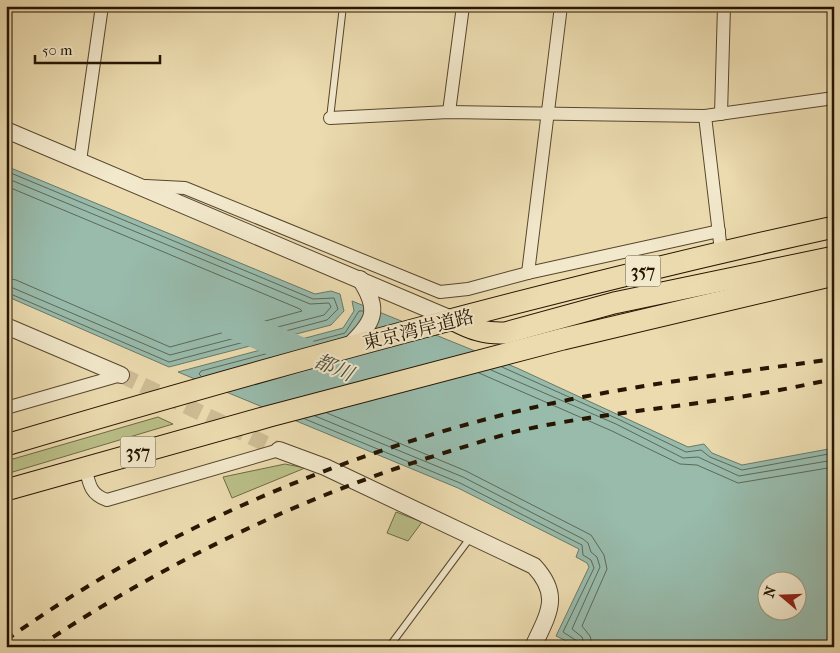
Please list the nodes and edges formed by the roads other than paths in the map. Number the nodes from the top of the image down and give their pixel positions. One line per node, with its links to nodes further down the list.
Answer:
1 (102, 6): 13 (street)
2 (343, 6): 11 (lane)
3 (463, 6): 7 (street)
4 (561, 6): 8 (street)
5 (724, 6): 9 (street)
6 (834, 98): 9 (street)
7 (450, 112): 8 (street); 11 (street)
8 (547, 114): 10 (street); 18 (street)
9 (721, 114): 10 (street)
10 (705, 116): 16 (street)
11 (330, 118)
12 (6, 130): 13 (street)
13 (80, 161): 14 (street)
14 (136, 186): 18 (street); 20 (street)
15 (834, 227): 16 (highway, 東京湾岸道路 / 357)
16 (720, 241): 18 (street); 21 (highway, 東京湾岸道路 / 357)
17 (834, 257): 21 (highway)
18 (528, 273)
19 (834, 275): 28 (highway, 357)
20 (360, 279): 21 (street); 23 (street)
21 (454, 320): 23 (highway, 東京湾岸道路 / 357)
22 (6, 326): 24 (street)
23 (348, 346): 26 (highway, 東京湾岸道路 / 357)
24 (121, 375): 25 (street)
25 (6, 408)
26 (6, 445)
27 (279, 450): 28 (street); 30 (street)
28 (85, 466): 29 (highway, 357)
29 (6, 490)
30 (470, 538): 31 (lane); 32 (street)
31 (389, 647)
32 (533, 647)

